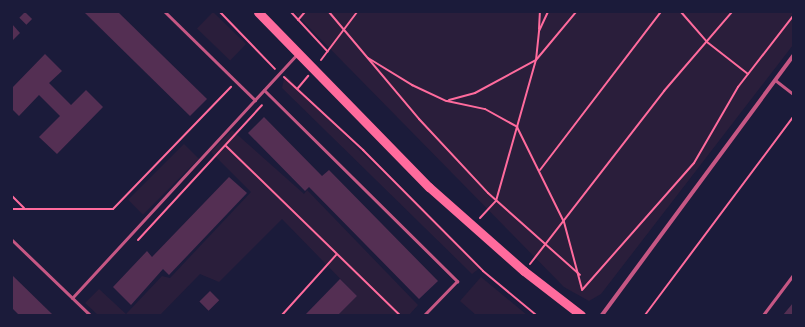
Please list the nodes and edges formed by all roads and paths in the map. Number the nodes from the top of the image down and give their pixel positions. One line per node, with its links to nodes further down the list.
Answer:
1 (165, 12): 28 (lane)
2 (220, 12): 25 (path)
3 (258, 12): 20 (main road)
4 (291, 12): 15 (path)
5 (305, 12): 15 (path)
6 (329, 12): 17 (path)
7 (357, 12): 17 (path)
8 (540, 12): 16 (path)
9 (548, 12): 16 (path)
10 (576, 12): 23 (path)
11 (661, 12): 38 (path)
12 (681, 12): 18 (path)
13 (732, 12): 18 (path)
14 (793, 16): 26 (path)
15 (298, 20): 19 (path)
16 (539, 31): 23 (path)
17 (345, 32): 19 (path); 21 (path)
18 (707, 42): 26 (path); 43 (path)
19 (328, 52): 24 (path)
20 (298, 53): 24 (main road); 25 (lane)
21 (365, 56): 34 (path); 40 (path)
22 (793, 56): 27 (street)
23 (536, 60): 34 (path); 36 (path)
24 (314, 69): 29 (path); 44 (main road)
25 (279, 73): 29 (path); 30 (lane)
26 (748, 74): 50 (path)
27 (775, 80): 31 (lane); 59 (street)
28 (236, 81): 33 (lane); 42 (path)
29 (298, 88): 57 (path)
30 (264, 90): 32 (lane); 33 (lane)
31 (793, 94)
32 (269, 96): 37 (path); 56 (lane)
33 (255, 100): 52 (lane)
34 (447, 101): 36 (path)
35 (793, 118): 60 (path)
36 (517, 127): 38 (path); 40 (path)
37 (226, 146): 47 (path); 48 (path)
38 (540, 170): 43 (path)
39 (12, 196): 42 (path)
40 (496, 201): 44 (path); 46 (path)
41 (12, 209): 42 (path)
42 (25, 209)
43 (564, 222): 46 (path); 50 (path)
44 (472, 226): 49 (main road)
45 (12, 240): 52 (lane)
46 (546, 244): 49 (path); 50 (path)
47 (133, 245)
48 (336, 255): 54 (path); 55 (path)
49 (524, 271): 58 (main road)
50 (580, 275)
51 (793, 275): 61 (lane)
52 (72, 298): 53 (lane)
53 (90, 315)
54 (282, 315)
55 (400, 315)
56 (424, 315)
57 (536, 315)
58 (581, 315)
59 (602, 315)
60 (645, 315)
61 (763, 315)

